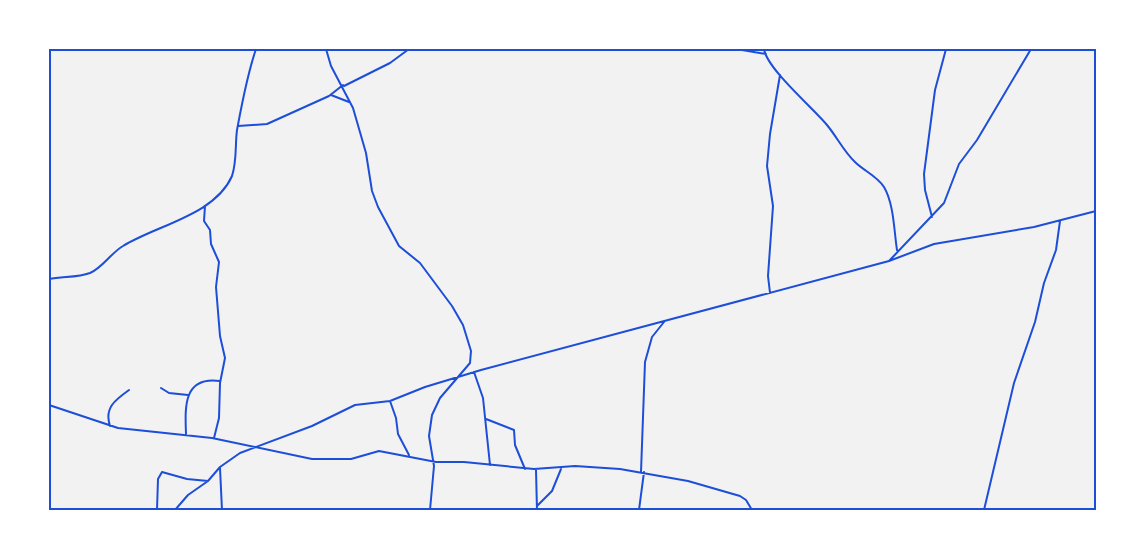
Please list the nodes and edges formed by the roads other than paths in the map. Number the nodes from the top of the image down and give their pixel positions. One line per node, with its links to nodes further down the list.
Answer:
1 (256, 49): 13 (street)
2 (326, 49): 10 (street)
3 (409, 49): 10 (street)
4 (736, 49): 8 (street)
5 (764, 49): 8 (street)
6 (946, 49): 16 (street)
7 (1031, 49): 16 (street)
8 (766, 54): 9 (street)
9 (780, 75): 18 (street); 21 (street)
10 (343, 86): 11 (street); 12 (street)
11 (331, 94): 12 (street); 13 (street)
12 (351, 102): 24 (street)
13 (238, 126): 14 (street)
14 (205, 206): 20 (street); 25 (street)
15 (1096, 210): 17 (street)
16 (932, 217): 18 (street)
17 (1060, 221): 19 (street); 53 (street)
18 (898, 251): 19 (street)
19 (889, 261): 21 (street)
20 (49, 279)
21 (770, 293): 22 (street)
22 (665, 321): 23 (street); 43 (street)
23 (474, 372): 24 (street); 31 (street)
24 (458, 378): 29 (street); 37 (street)
25 (220, 381): 28 (street); 34 (street)
26 (161, 388): 28 (street)
27 (129, 390): 32 (street)
28 (188, 395): 33 (street)
29 (390, 401): 35 (street); 36 (street)
30 (49, 405): 32 (street)
31 (486, 419): 38 (street); 40 (street)
32 (110, 426): 33 (street)
33 (186, 434): 34 (street)
34 (214, 438): 35 (street)
35 (258, 447): 36 (street); 39 (street)
36 (409, 456): 37 (street)
37 (434, 461): 38 (street); 49 (street)
38 (490, 465): 40 (street)
39 (220, 467): 44 (street); 48 (street)
40 (525, 469): 42 (street)
41 (561, 469): 42 (street); 43 (street); 45 (street)
42 (536, 470): 45 (street)
43 (643, 472): 51 (street); 52 (street)
44 (208, 481): 46 (street); 47 (street)
45 (536, 506): 50 (street)
46 (157, 510)
47 (175, 510)
48 (222, 510)
49 (430, 510)
50 (537, 510)
51 (639, 510)
52 (752, 510)
53 (984, 510)

